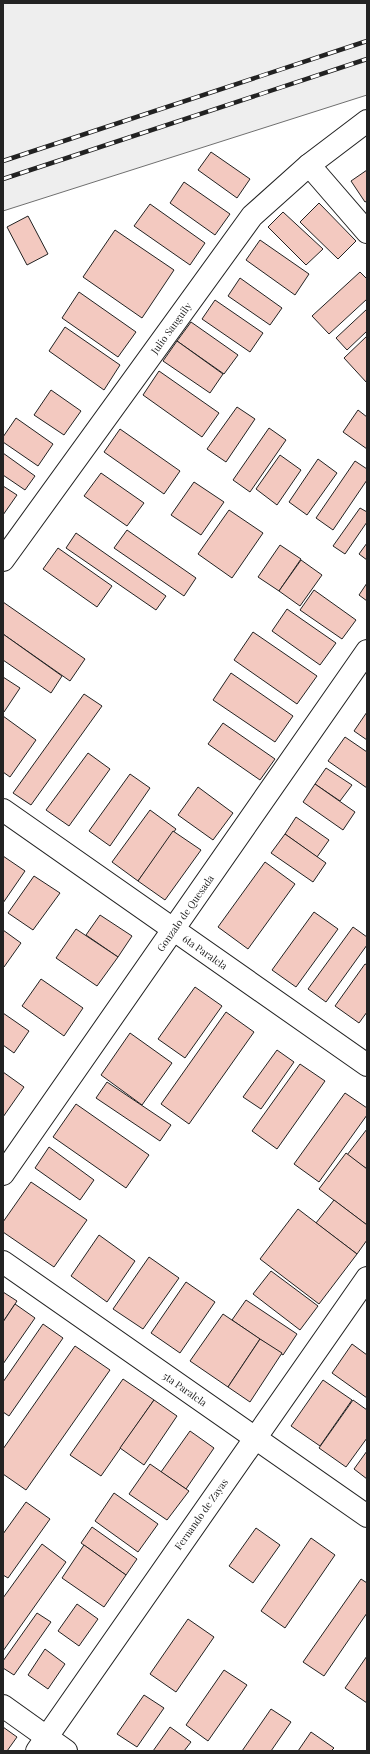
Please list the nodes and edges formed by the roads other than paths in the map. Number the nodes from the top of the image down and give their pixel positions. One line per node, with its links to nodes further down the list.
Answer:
1 (367, 122): 2 (street, Julio Sanguily)
2 (309, 164): 3 (street); 4 (street, Julio Sanguily)
3 (367, 232)
4 (3, 560)
5 (367, 652): 7 (street, Gonzalo de Quesada)
6 (3, 810): 7 (street, 6ta Paralela)
7 (173, 930): 8 (street, 6ta Paralela); 9 (street, Gonzalo de Quesada)
8 (367, 1065)
9 (3, 1174)
10 (3, 1262): 12 (street, 5ta Paralela)
11 (367, 1278): 12 (street, Fernando de Zayas)
12 (254, 1438): 13 (street, 5ta Paralela); 15 (street, Fernando de Zayas)
13 (367, 1516)
14 (3, 1706): 15 (street)
15 (42, 1744): 16 (street)
16 (66, 1751)

